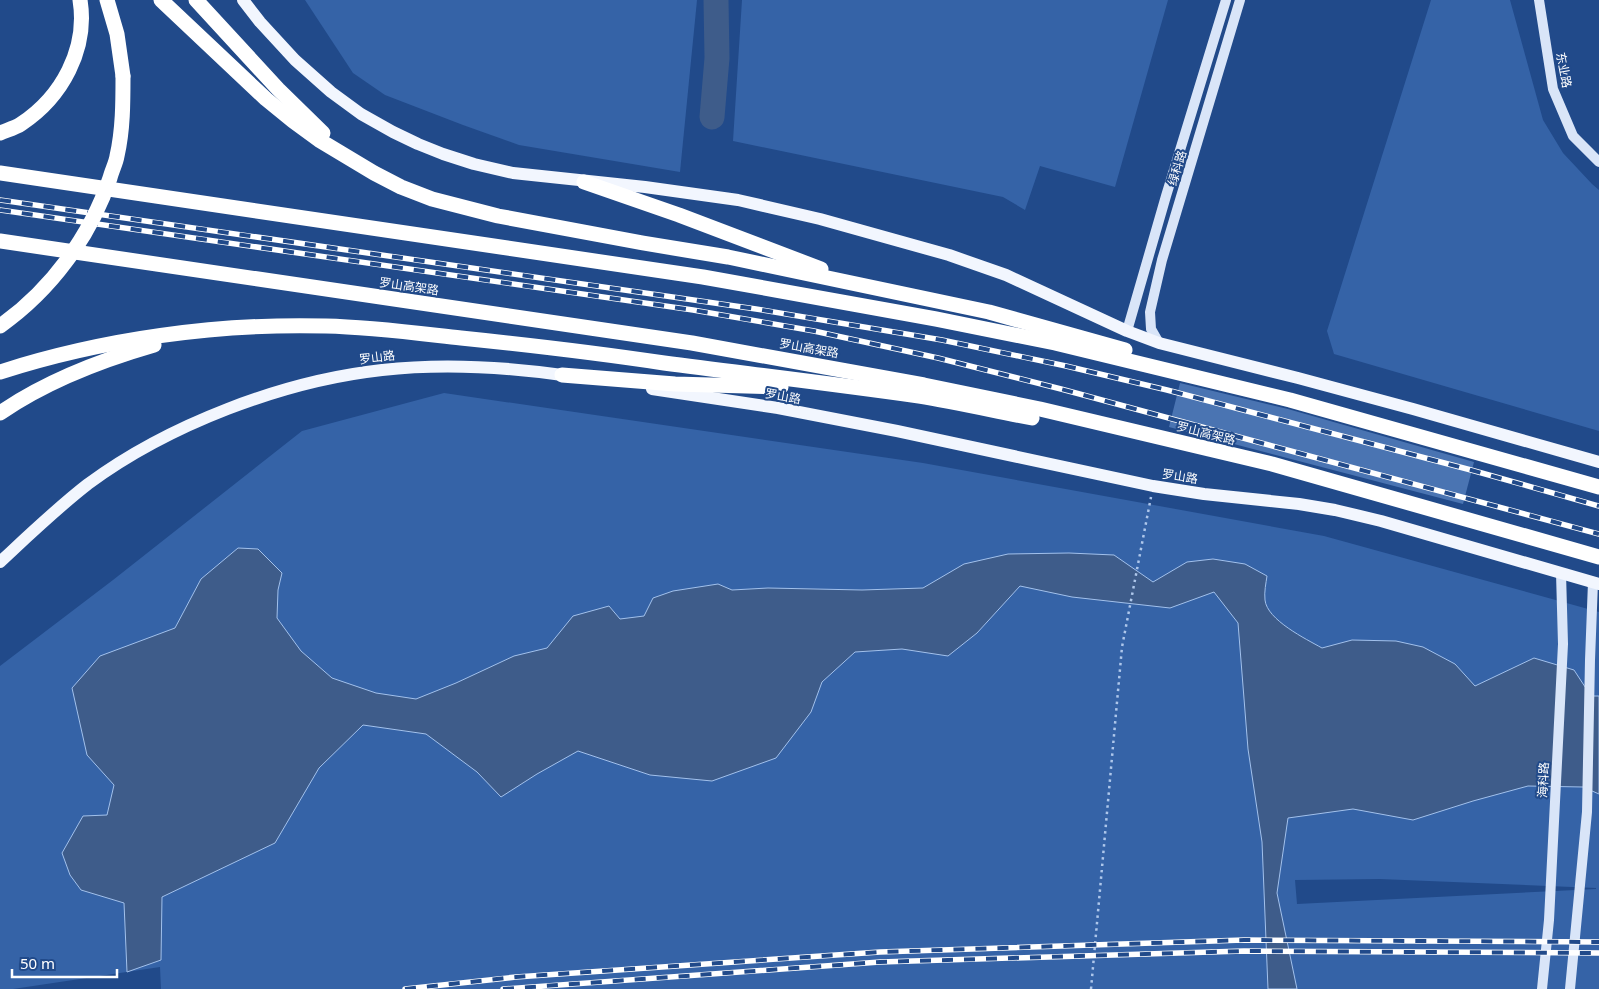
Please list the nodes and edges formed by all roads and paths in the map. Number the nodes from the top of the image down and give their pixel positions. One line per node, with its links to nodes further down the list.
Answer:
1 (80, 0): 10 (highway)
2 (107, 0): 16 (highway, bridge)
3 (161, 0): 9 (highway)
4 (196, 0): 9 (highway)
5 (244, 0): 13 (main road)
6 (1226, 0): 18 (street, 绿科路)
7 (1240, 0): 19 (street, 绿科路)
8 (1539, 0): 11 (street, 东业路)
9 (272, 94): 15 (highway)
10 (0, 133)
11 (1599, 162)
12 (0, 173): 23 (highway)
13 (584, 182): 15 (highway); 18 (main road)
14 (0, 241): 26 (highway, 罗山高架路)
15 (906, 294): 23 (highway)
16 (0, 326)
17 (256, 327): 20 (highway); 22 (highway); 24 (highway)
18 (1128, 331): 19 (main road)
19 (1158, 343): 25 (main road)
20 (0, 372)
21 (562, 375): 22 (highway); 27 (main road, 罗山路); 30 (main road, 罗山路)
22 (922, 396): 26 (highway)
23 (1290, 400): 28 (highway)
24 (0, 413)
25 (1599, 462)
26 (1272, 464): 29 (highway, 罗山高架路)
27 (1153, 486): 31 (main road, 罗山路); 33 (path)
28 (1599, 487)
29 (1599, 556)
30 (0, 562)
31 (1561, 573): 32 (main road, 罗山路); 34 (street, 海科路)
32 (1596, 583): 35 (street)
33 (1091, 989)
34 (1542, 989)
35 (1570, 989)

